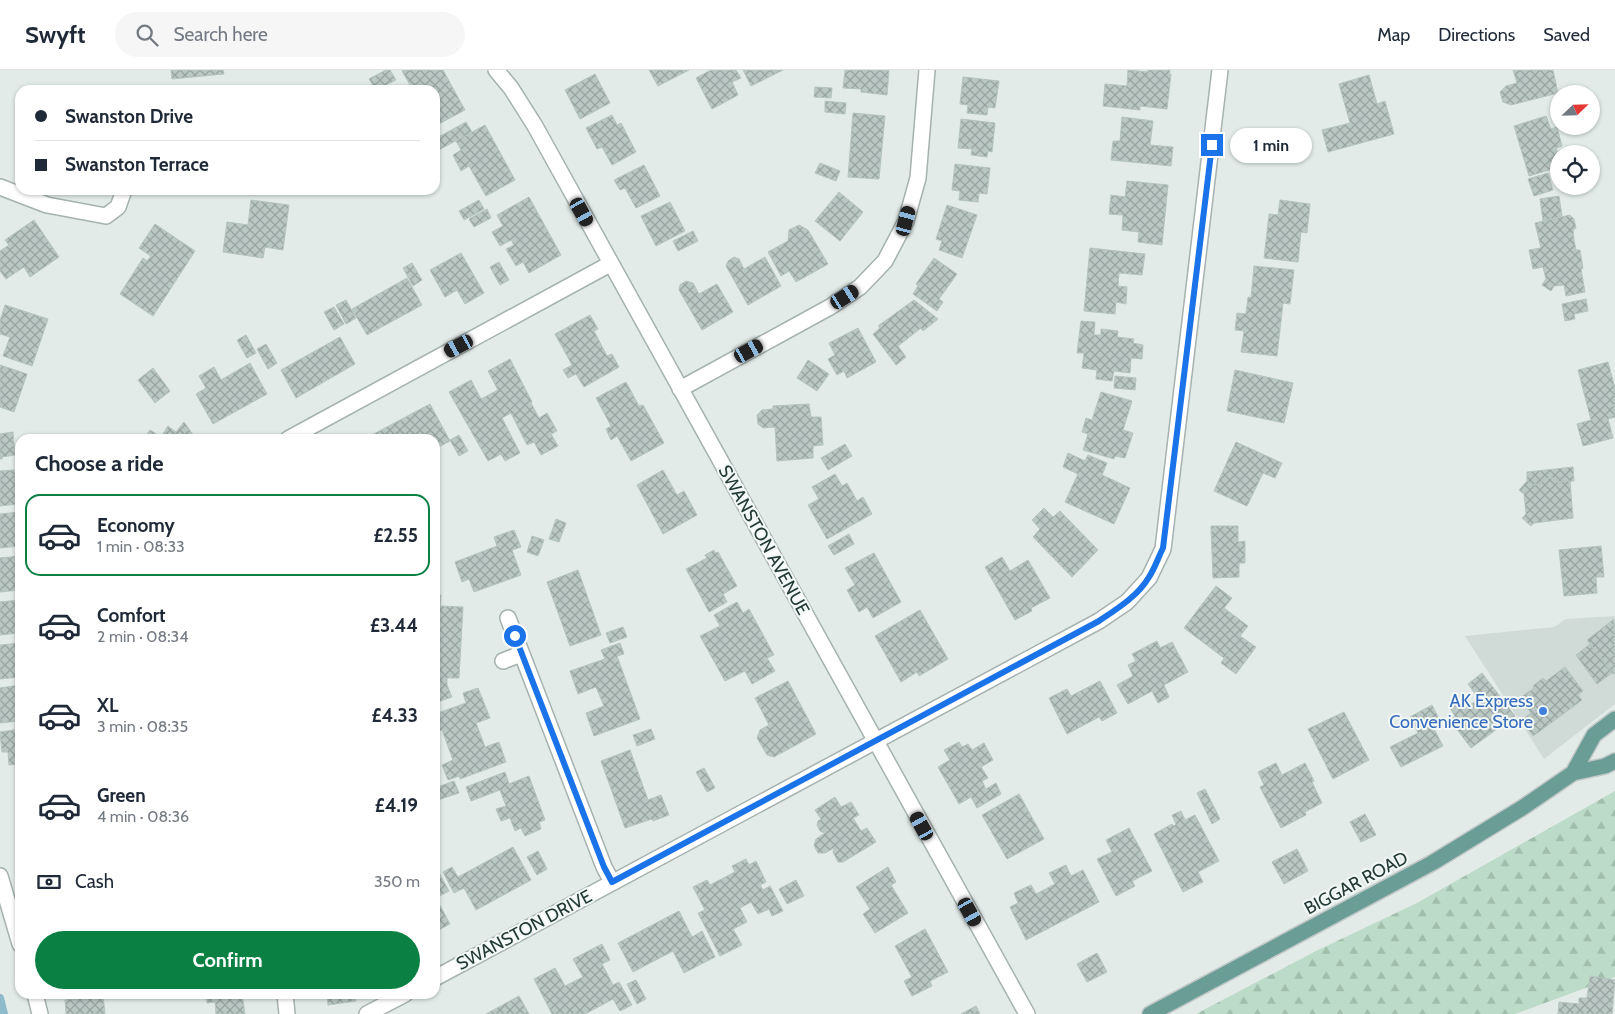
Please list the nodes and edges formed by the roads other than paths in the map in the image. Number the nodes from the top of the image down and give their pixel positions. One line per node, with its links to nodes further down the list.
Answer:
1 (496, 70): 8 (street, SWANSTON AVENUE)
2 (927, 70): 9 (street)
3 (1220, 70): 15 (street, SWANSTON DRIVE)
4 (0, 187): 5 (street)
5 (15, 193)
6 (21, 195): 7 (street)
7 (122, 195)
8 (610, 264): 9 (street, SWANSTON AVENUE); 10 (street)
9 (680, 389): 15 (street, SWANSTON AVENUE)
10 (297, 434)
11 (508, 618): 12 (street, SWANSTON DRIVE)
12 (521, 654): 13 (street); 19 (street, SWANSTON DRIVE)
13 (503, 660)
14 (1615, 719): 17 (main road, BIGGAR ROAD)
15 (875, 741): 19 (street, SWANSTON DRIVE); 28 (street, SWANSTON AVENUE)
16 (1615, 761): 17 (main road, BIGGAR ROAD)
17 (1573, 773): 29 (main road, BIGGAR ROAD)
18 (0, 876): 20 (street)
19 (612, 882): 21 (street, SWANSTON DRIVE)
20 (15, 927)
21 (440, 975)
22 (36, 999): 25 (street)
23 (285, 999): 26 (street)
24 (396, 999): 27 (street)
25 (40, 1014)
26 (287, 1014)
27 (367, 1014)
28 (1027, 1014)
29 (1150, 1014)

